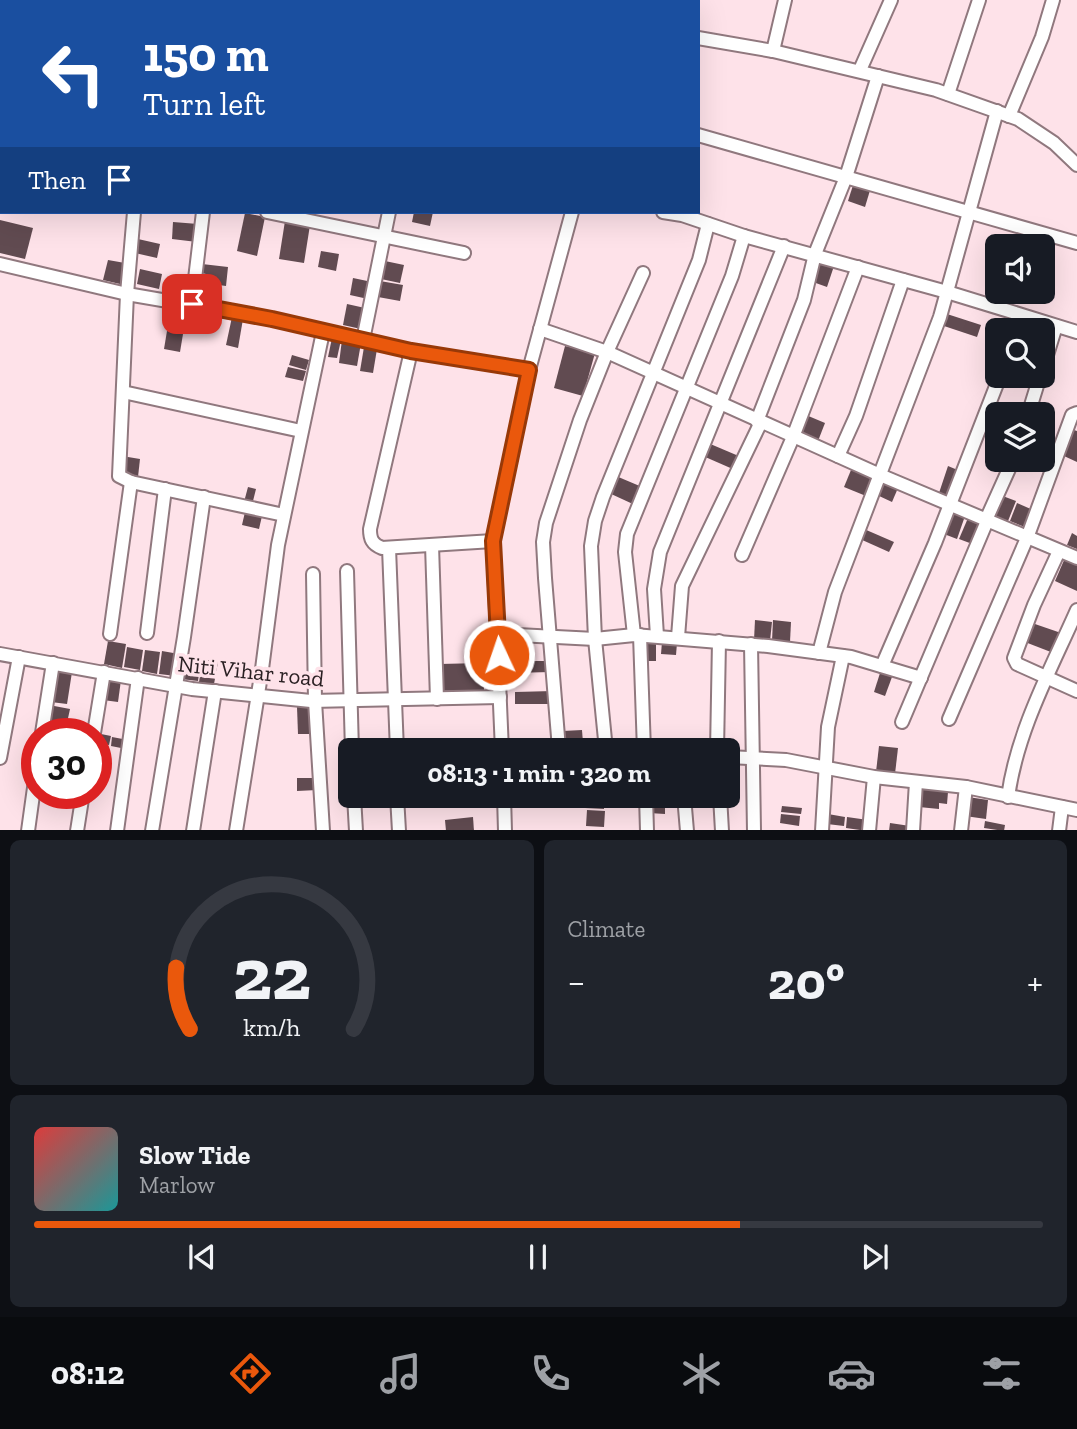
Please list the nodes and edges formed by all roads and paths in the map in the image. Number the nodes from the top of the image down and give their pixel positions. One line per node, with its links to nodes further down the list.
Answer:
1 (785, 0): 6 (street)
2 (891, 0): 7 (street)
3 (979, 0): 9 (street)
4 (1054, 0): 10 (street)
5 (700, 38): 6 (street)
6 (773, 51): 7 (street)
7 (860, 71): 8 (street)
8 (878, 76): 9 (street); 13 (street)
9 (948, 94): 10 (street)
10 (1003, 113): 12 (street); 14 (street)
11 (700, 136): 13 (street)
12 (1077, 165)
13 (846, 177): 14 (street); 27 (street)
14 (969, 213): 24 (street); 32 (street)
15 (134, 214): 33 (street)
16 (203, 214): 34 (street)
17 (277, 214): 22 (street)
18 (388, 214): 22 (street)
19 (571, 214): 37 (street)
20 (676, 214): 21 (street)
21 (708, 224): 23 (street); 45 (street)
22 (383, 235): 26 (street); 41 (street)
23 (744, 236): 25 (street); 47 (street)
24 (1077, 243)
25 (784, 246): 27 (street); 49 (street)
26 (464, 253)
27 (815, 254): 29 (street); 51 (street)
28 (0, 264): 33 (street)
29 (858, 267): 31 (street); 54 (street)
30 (643, 272): 43 (street)
31 (903, 280): 32 (street); 55 (street)
32 (947, 292): 35 (street); 57 (street)
33 (127, 294): 34 (street); 48 (street)
34 (192, 304): 39 (street)
35 (1022, 316): 36 (street)
36 (1056, 326): 38 (street); 40 (street)
37 (540, 329): 43 (street); 44 (street)
38 (1055, 329)
39 (323, 332): 41 (street); 53 (street)
40 (1077, 332)
41 (363, 341): 42 (street)
42 (411, 351): 44 (street); 67 (street)
43 (607, 352): 45 (street); 78 (street)
44 (529, 370): 65 (street)
45 (653, 373): 47 (street); 81 (street)
46 (995, 388): 61 (street)
47 (687, 390): 49 (street); 77 (street)
48 (123, 392): 53 (street); 58 (street)
49 (719, 404): 51 (street); 79 (street)
50 (1077, 413): 52 (street)
51 (759, 422): 54 (street); 80 (street)
52 (1073, 427): 64 (street)
53 (302, 431): 62 (street)
54 (793, 437): 55 (street); 69 (street)
55 (838, 456): 57 (street)
56 (1008, 472): 63 (street)
57 (880, 475): 61 (street); 84 (street)
58 (131, 482): 59 (street); 75 (street)
59 (165, 489): 60 (street); 74 (street)
60 (204, 497): 62 (street); 94 (street)
61 (950, 505): 63 (street); 89 (street)
62 (284, 514): 97 (street)
63 (986, 520): 64 (street); 93 (street)
64 (1027, 538): 68 (street); 105 (street)
65 (493, 541): 66 (street); 76 (street)
66 (432, 545): 67 (street); 99 (street)
67 (389, 548): 101 (street)
68 (1059, 551): 70 (street); 91 (street)
69 (742, 555)
70 (1077, 558)
71 (347, 571): 100 (street)
72 (313, 574): 102 (street)
73 (1077, 610): 91 (street)
74 (147, 633)
75 (110, 634)
76 (498, 634): 78 (street); 98 (street)
77 (637, 635): 79 (street); 81 (street); 112 (street)
78 (550, 636): 81 (street); 110 (street)
79 (656, 636): 80 (street)
80 (678, 637): 82 (street)
81 (595, 639): 111 (street)
82 (719, 641): 83 (street); 113 (street)
83 (751, 644): 84 (street); 116 (street)
84 (819, 653): 86 (street)
85 (0, 654): 87 (street, Niti Vihar road)
86 (843, 656): 89 (street); 117 (street)
87 (19, 657): 88 (street, Niti Vihar road); 115 (street)
88 (53, 663): 90 (street, Niti Vihar road); 103 (street)
89 (882, 666): 93 (street)
90 (104, 672): 92 (street, Niti Vihar road); 104 (street)
91 (1047, 677): 96 (street); 121 (street)
92 (138, 678): 94 (street, Niti Vihar road); 134 (street)
93 (921, 678): 106 (street)
94 (174, 685): 95 (street, Niti Vihar road); 135 (street)
95 (215, 691): 97 (street, Niti Vihar road); 136 (street)
96 (1077, 691)
97 (257, 695): 102 (street, Niti Vihar road); 137 (street)
98 (500, 697): 99 (street, Niti Vihar road); 109 (street)
99 (437, 699): 101 (street, Niti Vihar road)
100 (350, 700): 101 (street, Niti Vihar road); 102 (street, Niti Vihar road); 107 (street)
101 (396, 700): 108 (street)
102 (315, 701): 138 (street)
103 (44, 718)
104 (96, 718)
105 (949, 719)
106 (902, 722)
107 (351, 738)
108 (397, 738)
109 (502, 738)
110 (558, 738)
111 (605, 738)
112 (643, 738)
113 (717, 738)
114 (740, 757): 116 (street)
115 (0, 758)
116 (754, 758): 117 (street); 145 (street)
117 (825, 768): 118 (street); 146 (street)
118 (874, 777): 119 (street); 147 (street)
119 (916, 782): 120 (street); 148 (street)
120 (966, 787): 121 (street); 149 (street)
121 (1008, 797): 122 (street)
122 (1062, 807): 131 (street); 150 (street)
123 (355, 808): 139 (street)
124 (398, 808): 140 (street)
125 (504, 808): 141 (street)
126 (646, 808): 142 (street)
127 (685, 808): 143 (street)
128 (721, 808): 144 (street)
129 (31, 809): 132 (street)
130 (80, 809): 133 (street)
131 (1077, 810)
132 (28, 830)
133 (77, 830)
134 (117, 830)
135 (152, 830)
136 (194, 830)
137 (236, 830)
138 (323, 830)
139 (356, 830)
140 (399, 830)
141 (505, 830)
142 (647, 830)
143 (687, 830)
144 (722, 830)
145 (754, 830)
146 (822, 830)
147 (869, 830)
148 (913, 830)
149 (961, 830)
150 (1059, 830)

